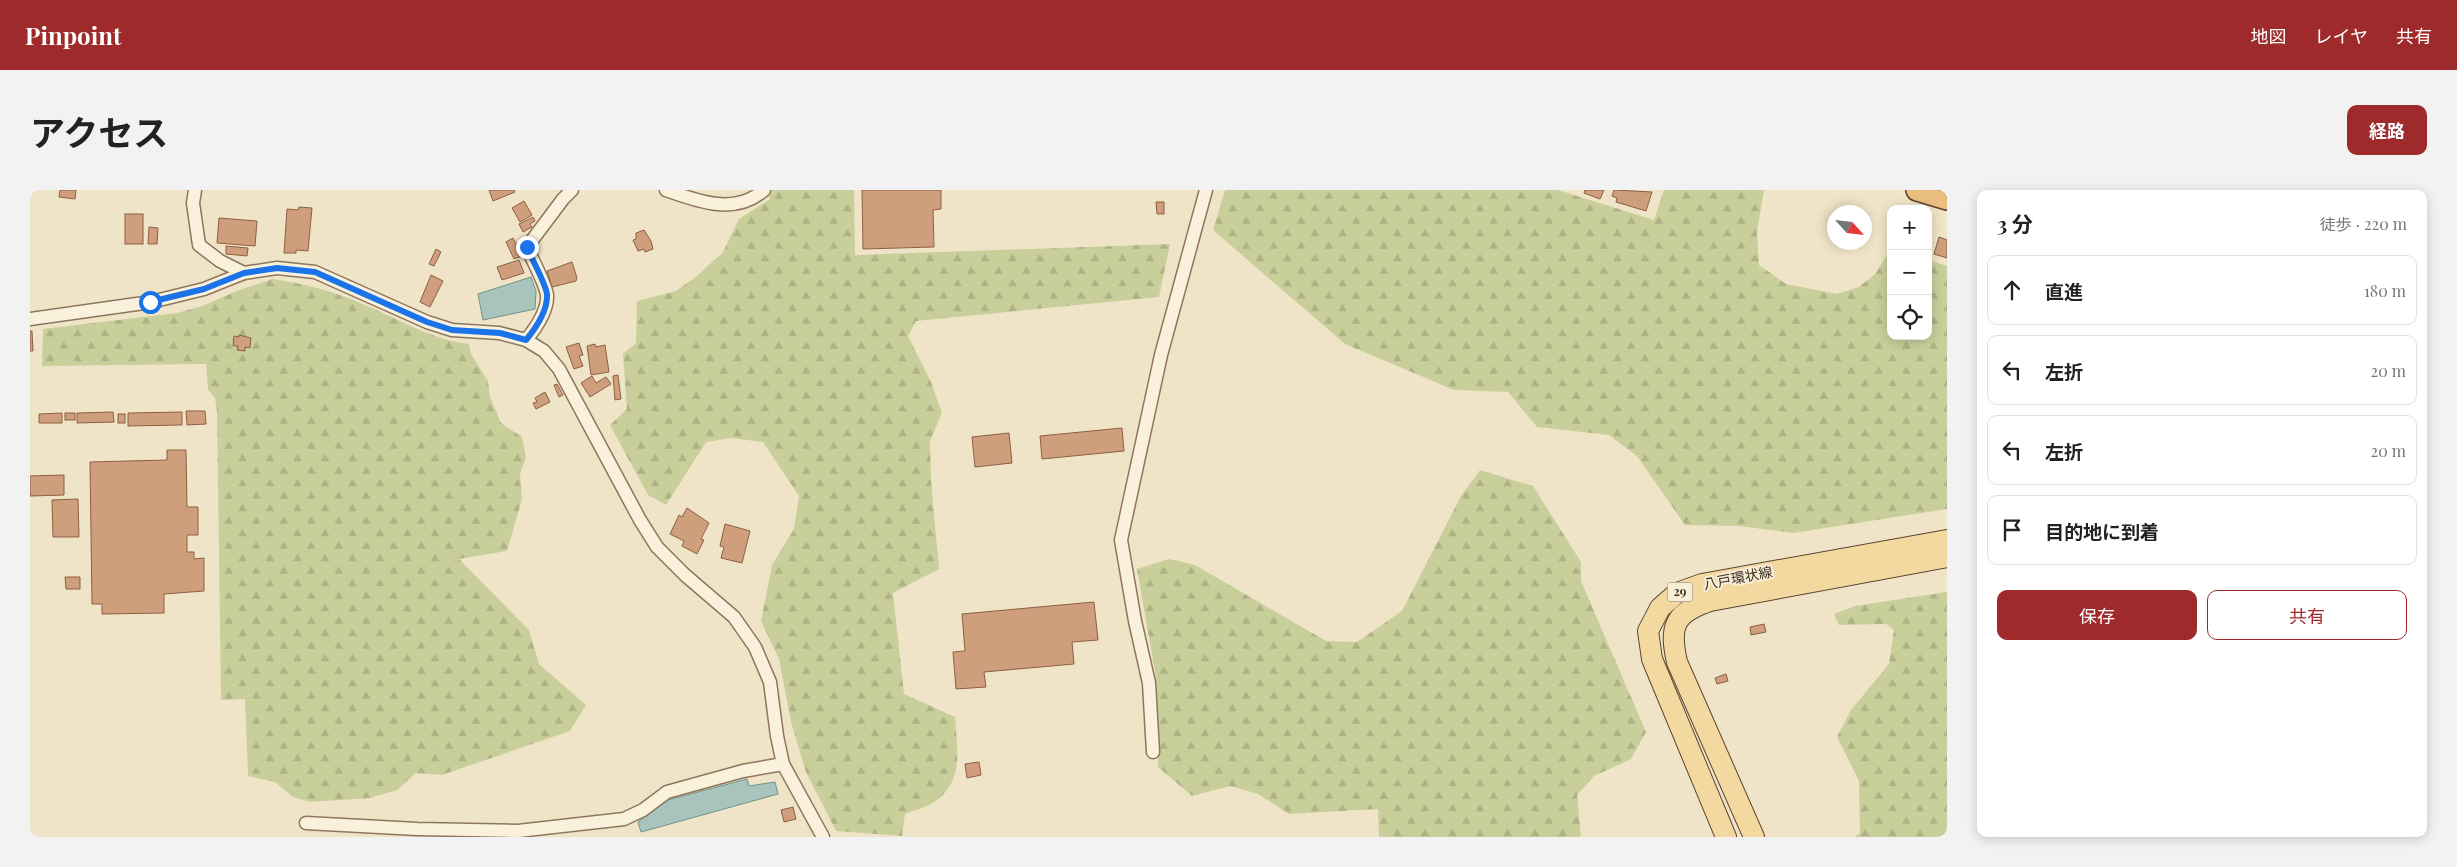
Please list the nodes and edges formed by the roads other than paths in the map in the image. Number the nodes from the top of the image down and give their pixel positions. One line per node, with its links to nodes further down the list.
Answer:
1 (195, 190): 8 (street)
2 (572, 190): 10 (street)
3 (666, 190): 4 (street)
4 (764, 190)
5 (1206, 190): 13 (street)
6 (1917, 190): 7 (highway)
7 (1947, 199)
8 (244, 273): 9 (street); 10 (street)
9 (30, 319)
10 (526, 340): 14 (street)
11 (1947, 540): 17 (main road, 八戸環状線 / 29)
12 (1947, 558): 18 (main road, 八戸環状線 / 29)
13 (1153, 752)
14 (783, 764): 15 (street); 16 (street)
15 (306, 823)
16 (823, 837)
17 (1726, 837)
18 (1754, 837)

